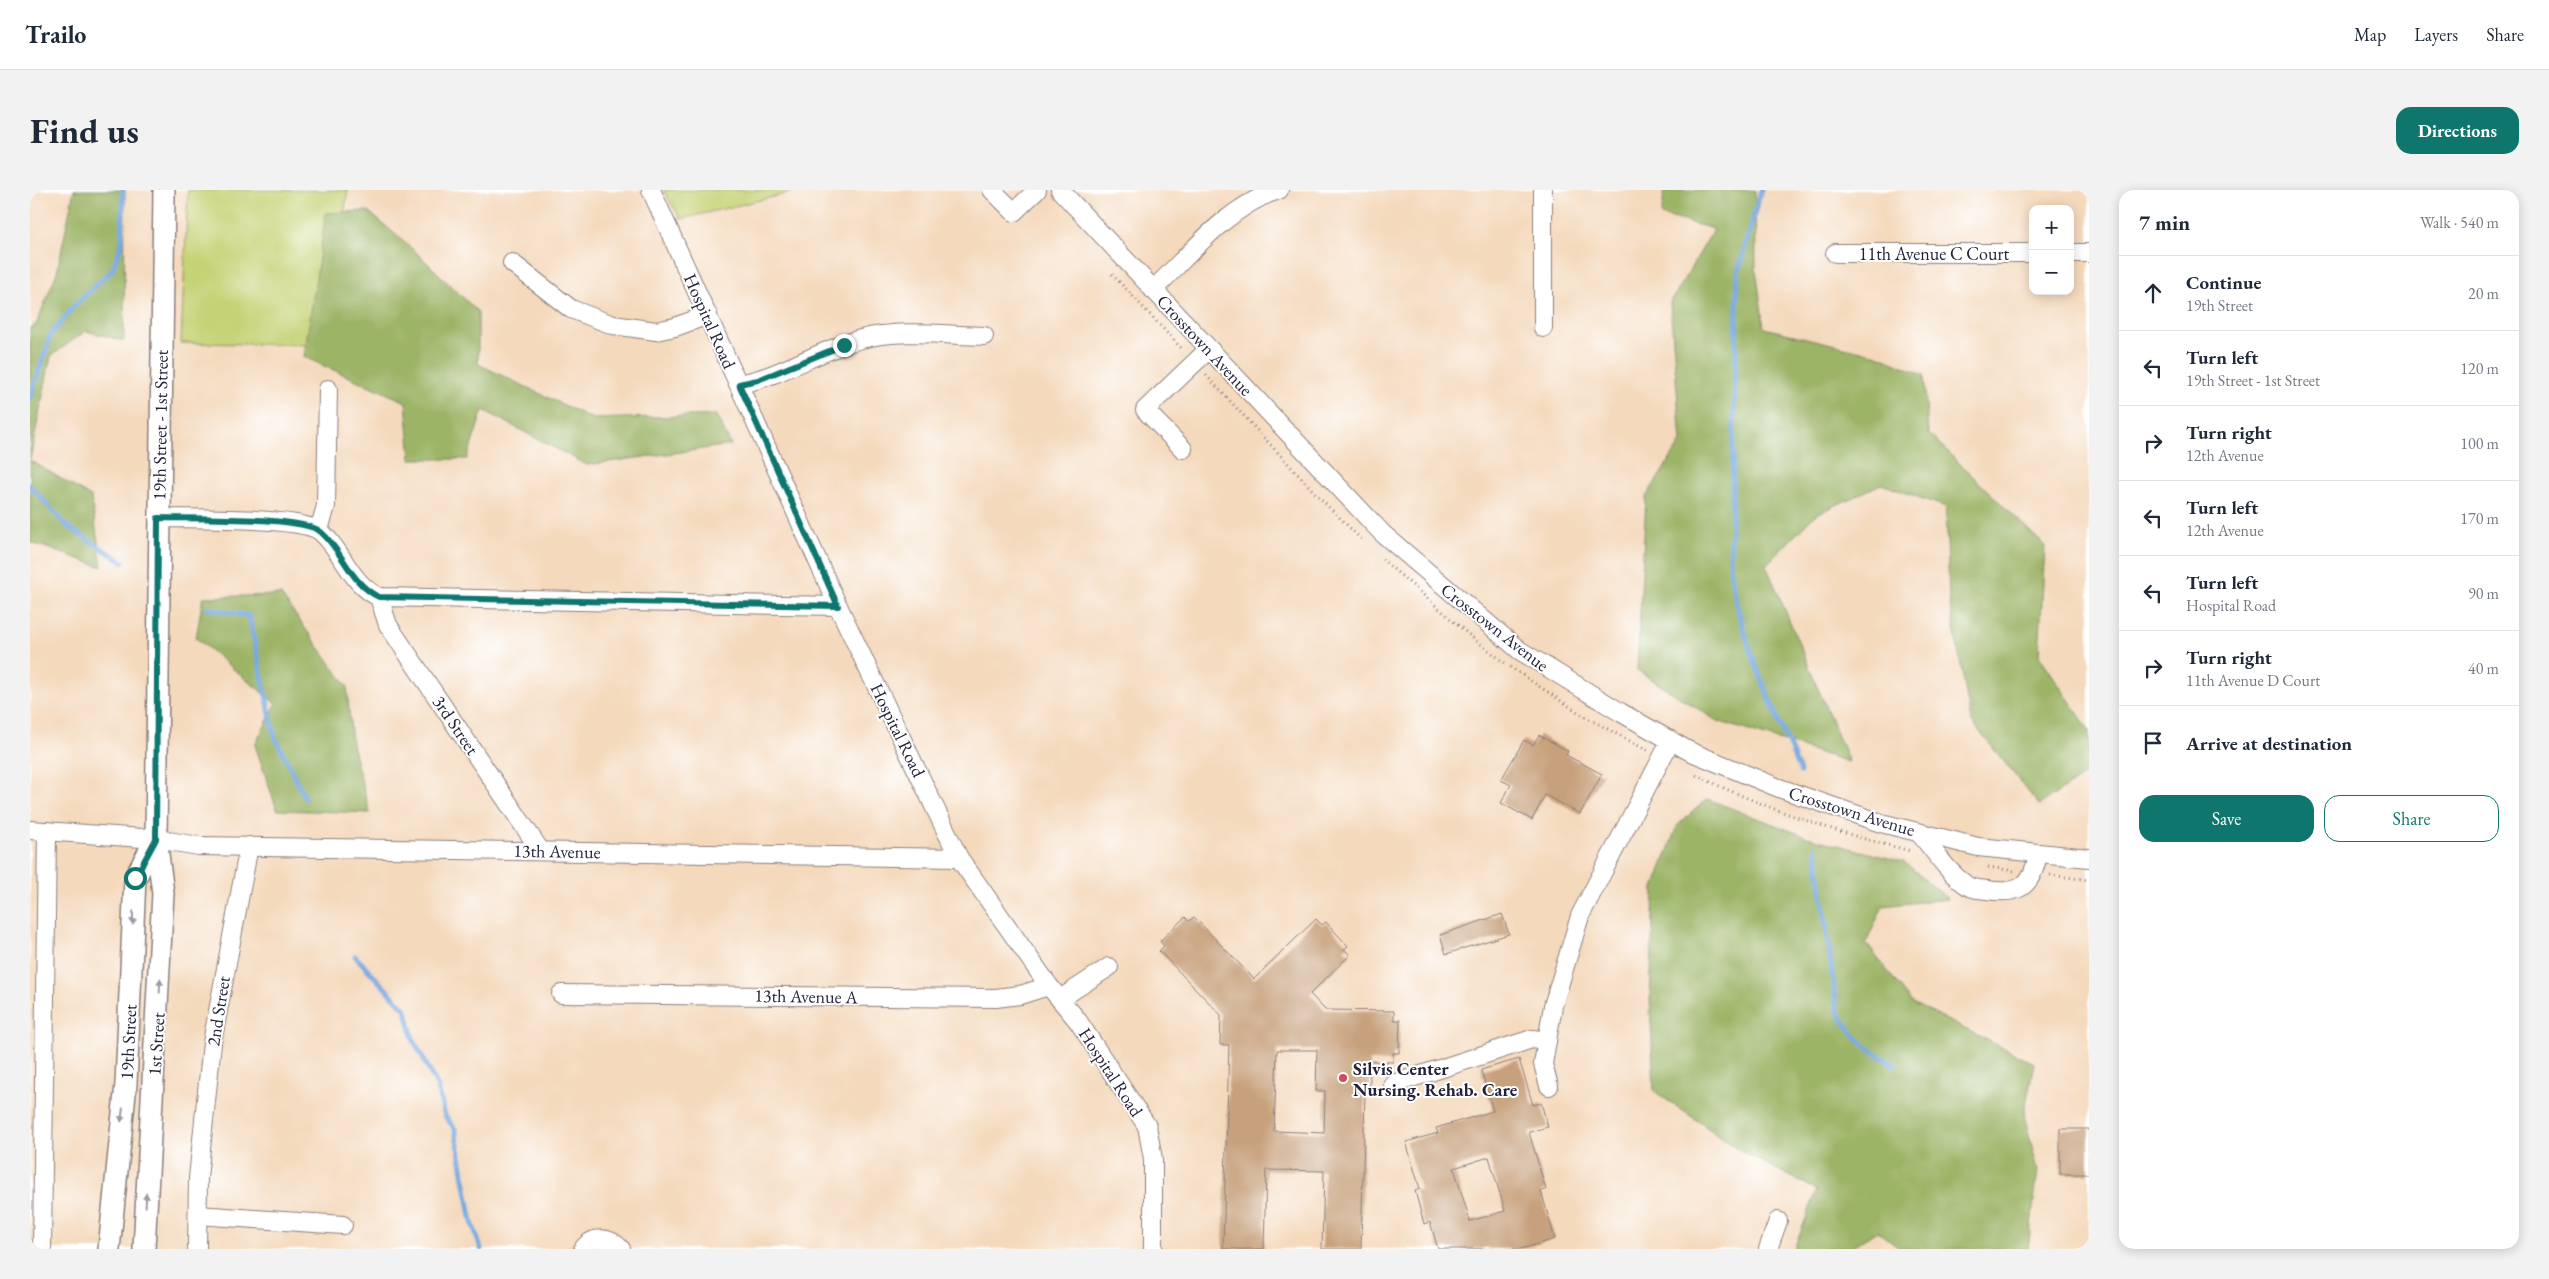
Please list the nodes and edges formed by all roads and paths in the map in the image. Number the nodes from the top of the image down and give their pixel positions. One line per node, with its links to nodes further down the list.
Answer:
1 (164, 190): 23 (main road, 19th Street - 1st Street)
2 (651, 190): 15 (street, Hospital Road)
3 (992, 190): 4 (street)
4 (1037, 190)
5 (1060, 190): 14 (street, Crosstown Avenue)
6 (1280, 190): 14 (street)
7 (1543, 190): 16 (street)
8 (1835, 253): 9 (street, 11th Avenue C Court)
9 (2029, 253)
10 (2074, 253): 11 (street)
11 (2089, 253)
12 (512, 263): 15 (street)
13 (1106, 267): 19 (path)
14 (1153, 290): 18 (street, Crosstown Avenue)
15 (708, 315): 20 (street, Hospital Road)
16 (1543, 328)
17 (984, 336): 20 (street)
18 (1209, 349): 19 (street); 29 (street, Crosstown Avenue)
19 (1195, 362): 22 (street); 25 (path)
20 (739, 384): 28 (street, Hospital Road)
21 (328, 389): 24 (street)
22 (1183, 449)
23 (158, 518): 24 (street); 34 (main road, 19th Street - 1st Street)
24 (319, 530): 27 (street)
25 (1369, 546)
26 (1376, 552): 30 (path)
27 (379, 597): 28 (street); 36 (street, 3rd Street)
28 (838, 606): 38 (street, Hospital Road)
29 (1671, 740): 30 (street); 33 (street, Crosstown Avenue)
30 (1662, 758): 47 (street)
31 (1694, 774): 39 (path)
32 (39, 830): 34 (street, 13th Avenue); 53 (street)
33 (1918, 832): 37 (street, Crosstown Avenue); 39 (street)
34 (156, 839): 35 (street, 13th Avenue); 54 (main road, 19th Street, one-way to 54); 55 (main road, 1st Street, one-way to 34)
35 (249, 846): 36 (street, 13th Avenue); 50 (street, 2nd Street)
36 (540, 850): 38 (street, 13th Avenue)
37 (2038, 854): 40 (street, Crosstown Avenue); 42 (street)
38 (959, 858): 45 (street, Hospital Road)
39 (1940, 858): 42 (street)
40 (2089, 858)
41 (1981, 866): 42 (path)
42 (2033, 874): 43 (path)
43 (2089, 880)
44 (1109, 967): 45 (street, 13th Avenue A)
45 (1055, 992): 46 (street, 13th Avenue A); 59 (street, Hospital Road)
46 (561, 994)
47 (1547, 1041): 48 (street); 49 (street)
48 (1393, 1084)
49 (1549, 1086)
50 (198, 1215): 52 (street); 56 (street, 2nd Street)
51 (1778, 1221): 60 (street)
52 (343, 1225)
53 (42, 1249)
54 (109, 1249)
55 (144, 1249)
56 (197, 1249)
57 (583, 1249): 58 (street)
58 (621, 1249)
59 (1153, 1249)
60 (1768, 1249)

